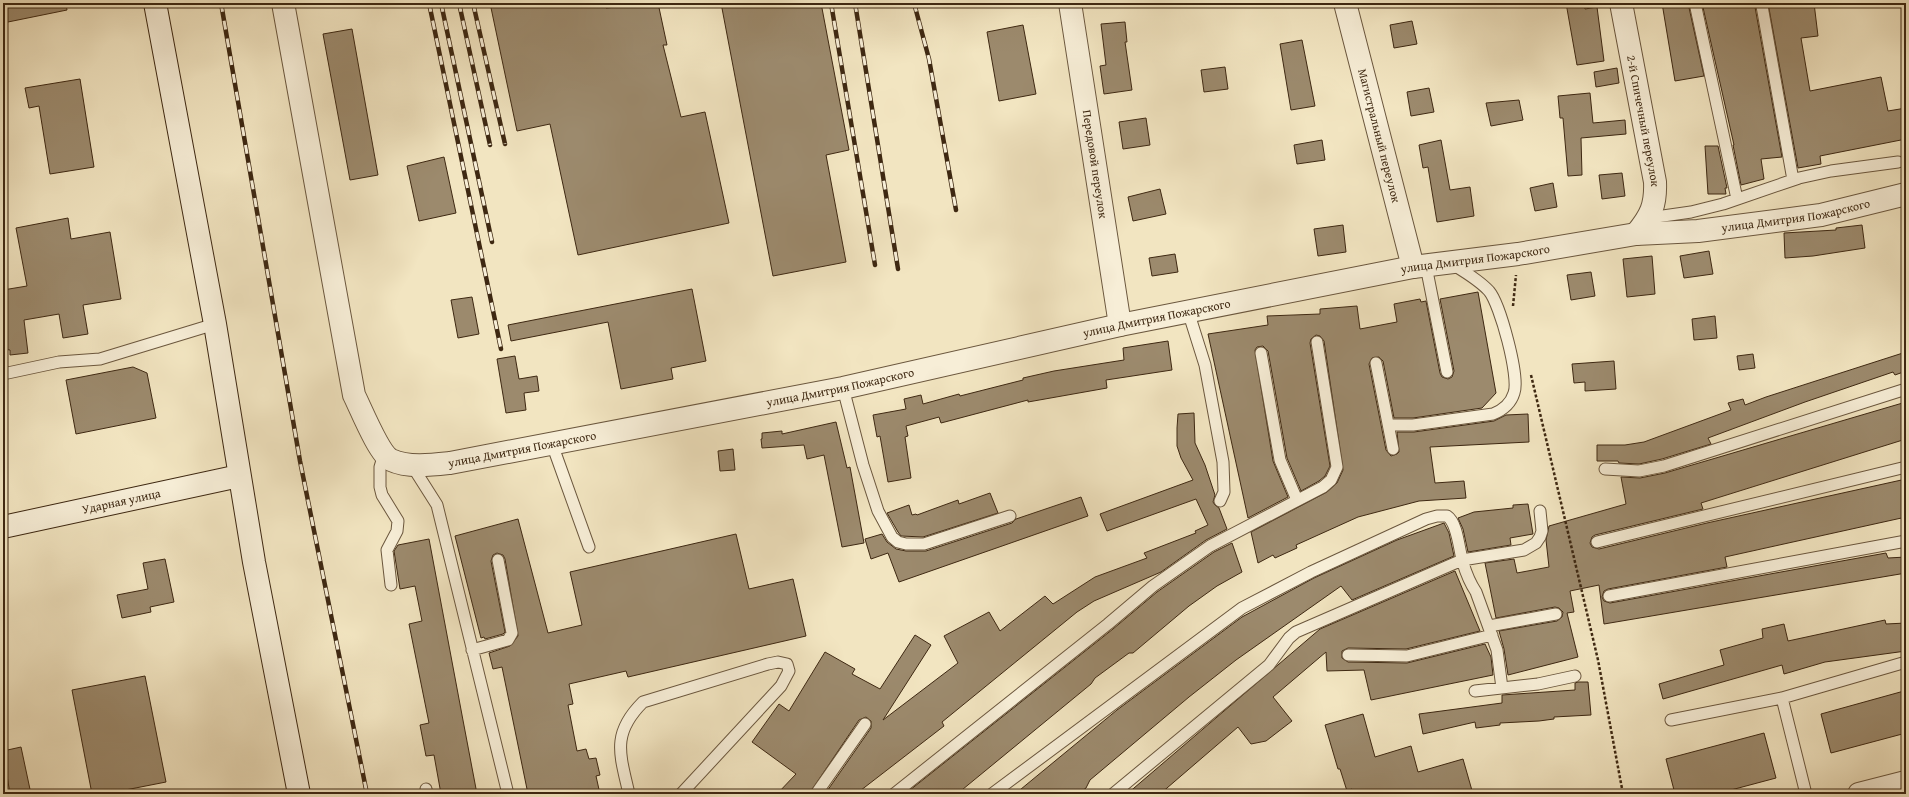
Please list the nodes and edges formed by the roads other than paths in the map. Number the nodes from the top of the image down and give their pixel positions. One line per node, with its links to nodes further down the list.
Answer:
1 (155, 3): 16 (street)
2 (283, 3): 28 (street)
3 (1070, 3): 17 (street, Передовой переулок)
4 (1345, 3): 14 (street, Магистральный переулок)
5 (1621, 3): 12 (street, 2-й Спичечный переулок)
6 (1695, 3): 11 (lane)
7 (1762, 6): 9 (lane)
8 (1898, 162): 9 (lane)
9 (1793, 180): 11 (lane)
10 (1906, 194): 12 (street, улица Дмитрия Пожарского)
11 (1737, 199): 12 (lane)
12 (1643, 226): 13 (street, улица Дмитрия Пожарского)
13 (1450, 263): 14 (street, улица Дмитрия Пожарского); 25 (lane)
14 (1419, 267): 15 (street, улица Дмитрия Пожарского); 21 (lane)
15 (1188, 312): 17 (street, улица Дмитрия Пожарского); 34 (lane)
16 (214, 324): 22 (lane); 32 (street)
17 (1120, 325): 23 (street, улица Дмитрия Пожарского)
18 (1317, 342): 33 (lane)
19 (1261, 353): 33 (lane)
20 (1376, 363): 25 (lane)
21 (1447, 372)
22 (3, 374)
23 (843, 388): 26 (street, улица Дмитрия Пожарского); 36 (lane)
24 (1906, 389): 31 (lane)
25 (1390, 425): 27 (lane)
26 (552, 444): 29 (street, улица Дмитрия Пожарского); 40 (lane)
27 (1393, 448)
28 (384, 454): 29 (street, улица Дмитрия Пожарского); 43 (lane)
29 (411, 464): 47 (lane)
30 (1906, 467): 39 (lane)
31 (1605, 469)
32 (239, 476): 37 (street, Ударная улица); 57 (street)
33 (1297, 500): 62 (lane)
34 (1220, 501)
35 (1540, 511): 42 (lane)
36 (1010, 516)
37 (3, 527)
38 (1906, 541): 44 (lane)
39 (1597, 542)
40 (589, 547)
41 (498, 560): 47 (lane)
42 (1462, 560): 46 (lane); 63 (lane); 64 (lane)
43 (391, 585)
44 (1609, 596)
45 (1556, 614): 46 (lane)
46 (1490, 630): 48 (lane); 51 (lane)
47 (472, 650): 58 (lane)
48 (1348, 655)
49 (1906, 662): 53 (lane)
50 (1575, 676): 51 (lane)
51 (1502, 688): 52 (lane)
52 (1475, 691)
53 (1782, 698): 54 (lane); 65 (lane)
54 (1671, 720)
55 (865, 724): 61 (lane)
56 (1906, 782): 66 (street)
57 (299, 794)
58 (508, 794)
59 (629, 794): 60 (lane)
60 (681, 794)
61 (816, 794)
62 (894, 794)
63 (992, 794)
64 (1113, 794)
65 (1806, 794)
66 (1859, 794)

